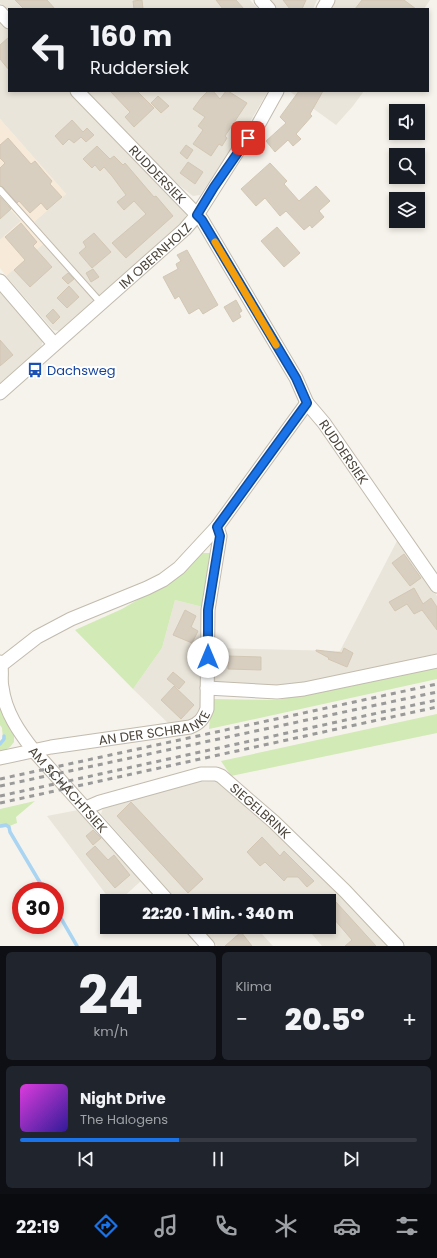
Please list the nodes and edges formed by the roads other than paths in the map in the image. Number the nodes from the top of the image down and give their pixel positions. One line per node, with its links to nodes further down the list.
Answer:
1 (261, 0): 2 (street)
2 (268, 8)
3 (0, 12): 4 (street)
4 (8, 21)
5 (77, 92): 8 (street, RUDDERSIEK)
6 (276, 92): 8 (street, IM OBERNHOLZ)
7 (0, 190): 10 (lane)
8 (197, 215): 10 (street, IM OBERNHOLZ); 13 (street, RUDDERSIEK)
9 (0, 281): 11 (street)
10 (101, 303): 11 (street, IM OBERNHOLZ)
11 (54, 344): 12 (street, IM OBERNHOLZ)
12 (0, 393)
13 (307, 403): 14 (street); 15 (street, RUDDERSIEK)
14 (217, 527): 17 (street); 18 (street, AN DER SCHRANKE)
15 (437, 586)
16 (437, 661): 18 (street)
17 (1, 663): 19 (street, AM SCHACHTSIEK)
18 (208, 688): 19 (street, AN DER SCHRANKE)
19 (34, 751): 20 (street); 21 (street, AM SCHACHTSIEK)
20 (3, 757)
21 (86, 808): 22 (street, AM SCHACHTSIEK); 25 (street, SIEGELBRINK)
22 (162, 894)
23 (197, 934): 24 (street)
24 (208, 946)
25 (397, 946)

